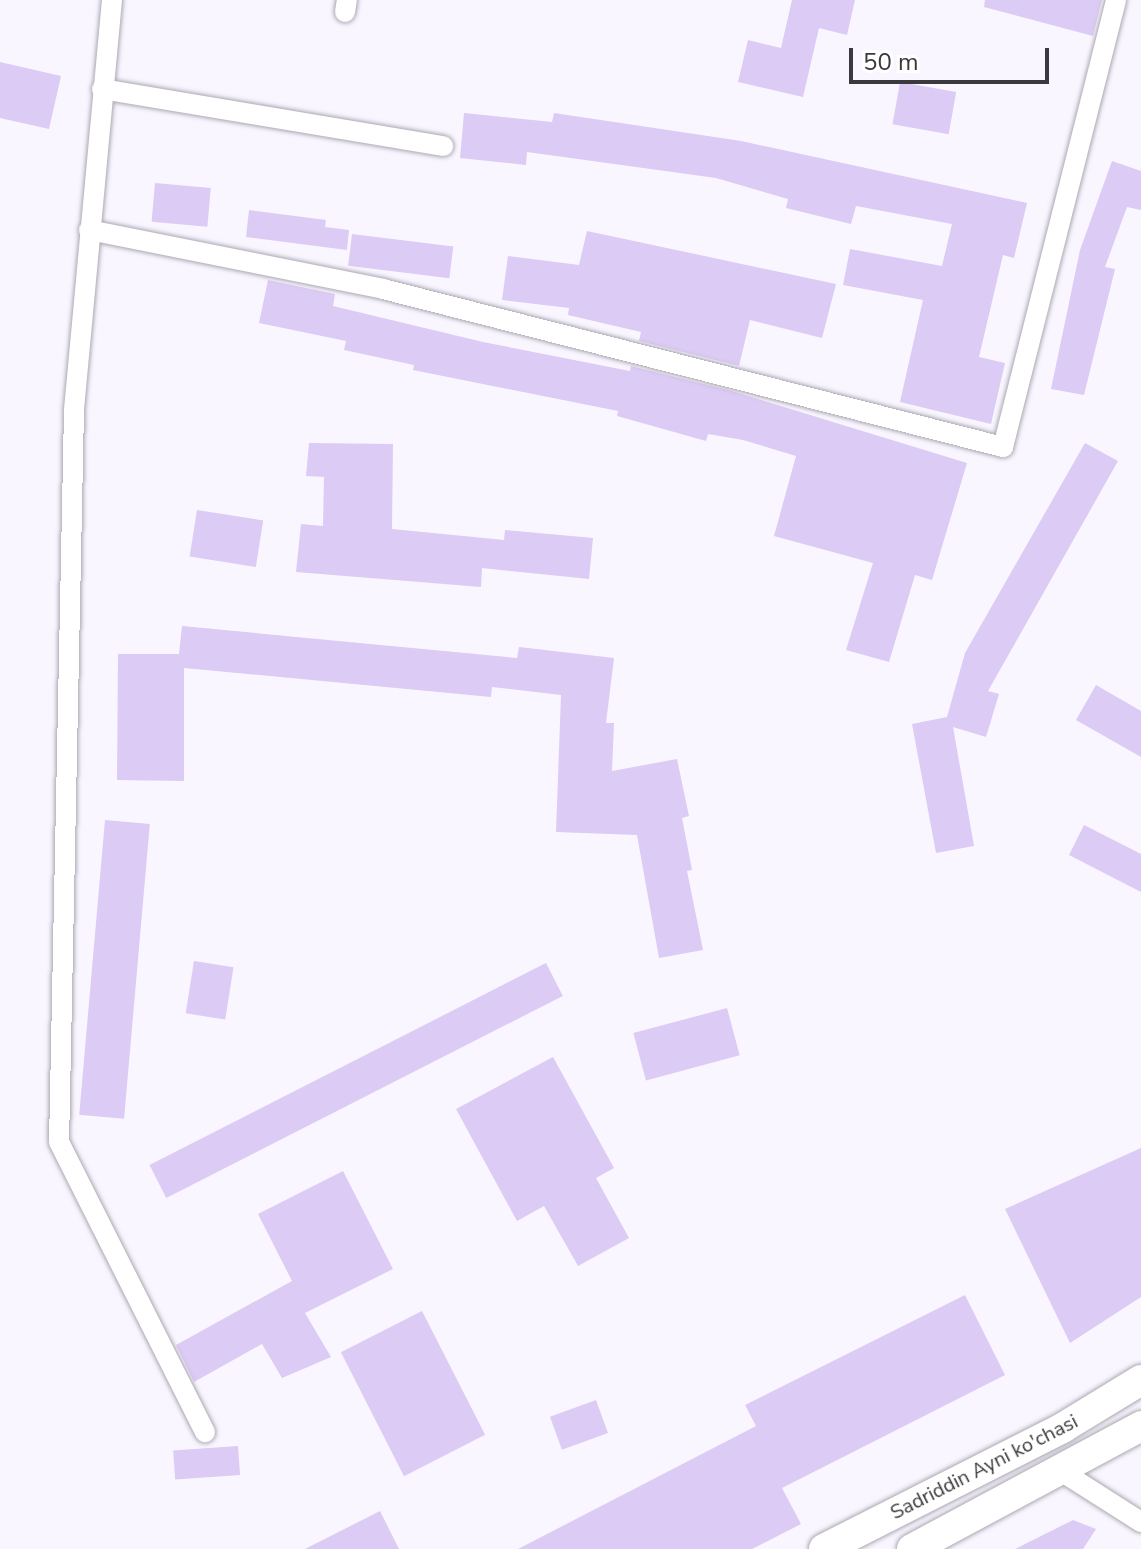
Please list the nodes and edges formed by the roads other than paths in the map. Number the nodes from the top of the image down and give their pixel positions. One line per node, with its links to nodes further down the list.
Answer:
1 (112, 0): 3 (street)
2 (1116, 0): 5 (street)
3 (102, 89): 4 (street); 5 (street)
4 (443, 146)
5 (89, 230): 8 (street)
6 (1141, 1380): 11 (main road, Sadriddin Ayni ko'chasi)
7 (1141, 1426): 9 (main road, Sadriddin Ayni ko'chasi)
8 (205, 1432)
9 (1064, 1473): 10 (street); 12 (main road, Sadriddin Ayni ko'chasi)
10 (1141, 1522)
11 (824, 1549)
12 (912, 1549)

